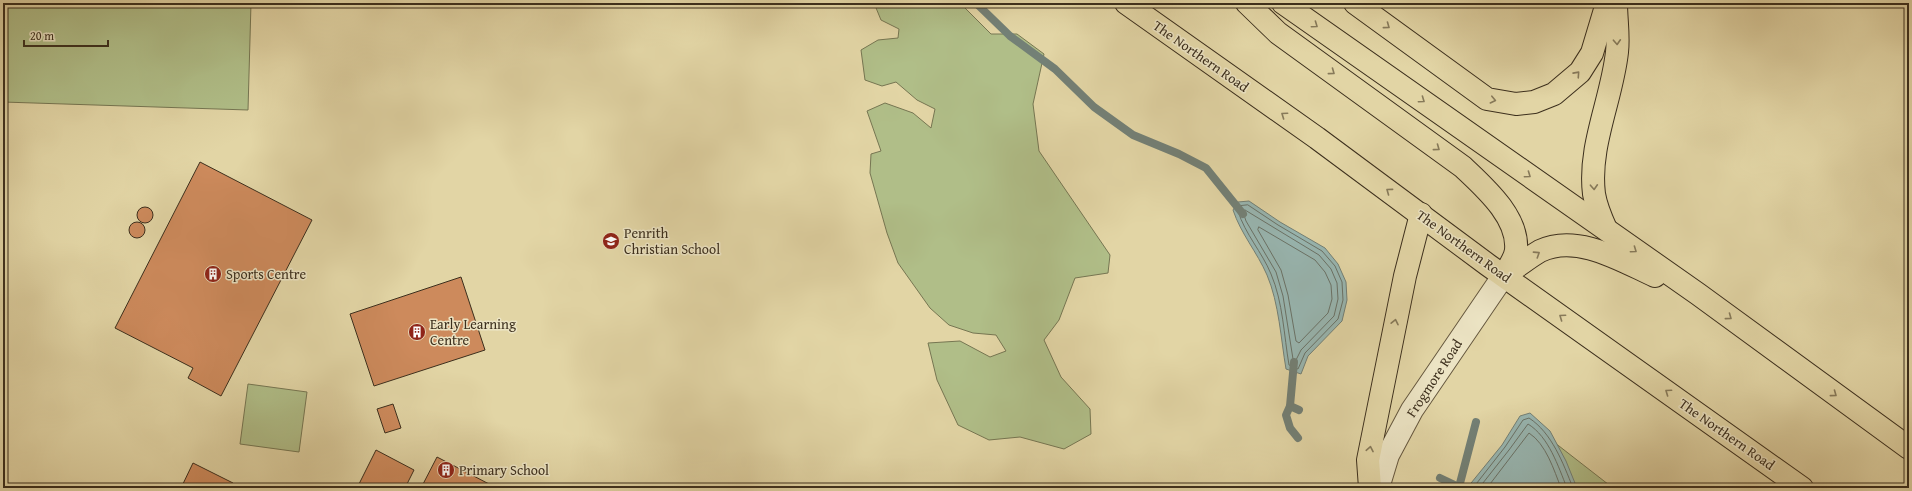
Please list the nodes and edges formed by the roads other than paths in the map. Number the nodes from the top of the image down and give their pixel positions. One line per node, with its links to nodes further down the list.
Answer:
1 (1126, 3): 7 (highway, The Northern Road, one-way to 1)
2 (1247, 3): 9 (highway, one-way to 9)
3 (1284, 3): 8 (highway, one-way to 8)
4 (1355, 3): 5 (highway, one-way to 5)
5 (1607, 3)
6 (1616, 3): 8 (highway, one-way to 8)
7 (1421, 214): 9 (highway, The Northern Road); 12 (highway, one-way to 7)
8 (1606, 229): 10 (highway, one-way to 10)
9 (1504, 275): 10 (highway, one-way to 10); 13 (street, Frogmore Road); 14 (highway, The Northern Road, one-way to 9)
10 (1698, 294): 11 (highway, one-way to 11)
11 (1909, 448)
12 (1370, 488)
13 (1378, 488)
14 (1802, 488)

